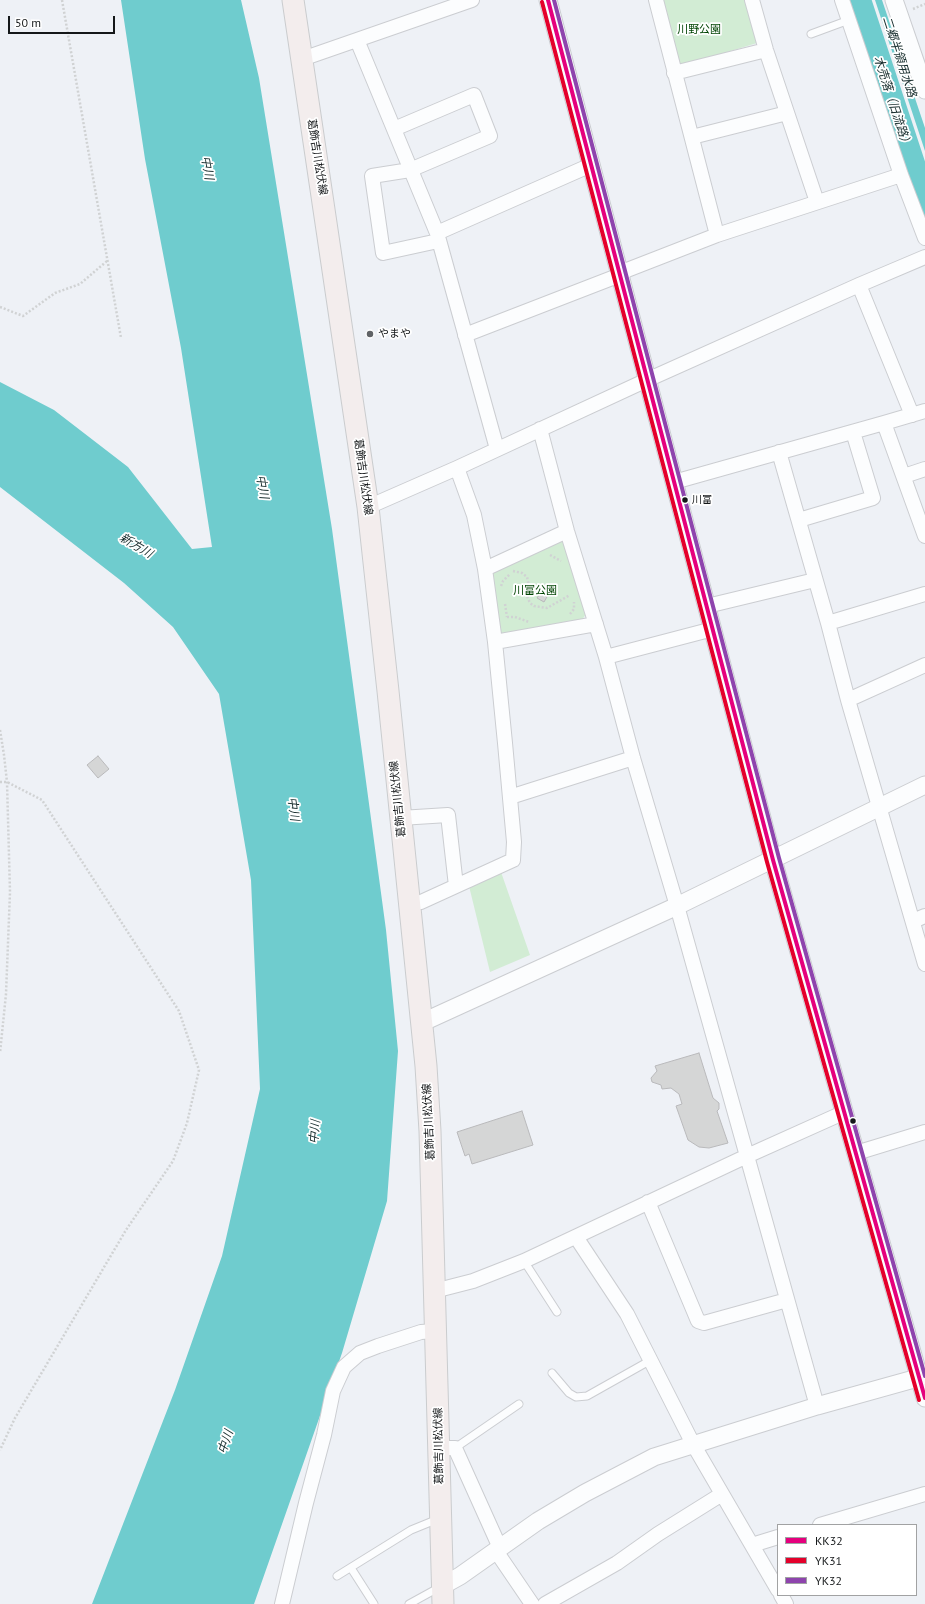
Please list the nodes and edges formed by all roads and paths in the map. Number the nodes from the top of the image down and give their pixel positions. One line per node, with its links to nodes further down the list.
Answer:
1 (62, 0): 27 (path)
2 (293, 0): 13 (main road, 葛飾吉川松伏線)
3 (472, 0): 11 (street)
4 (548, 0): 19 (street)
5 (656, 0): 14 (street)
6 (752, 0): 12 (street)
7 (842, 0): 9 (street)
8 (894, 0): 15 (street)
9 (849, 20): 10 (lane); 21 (street)
10 (811, 34)
11 (357, 40): 13 (street); 17 (street)
12 (766, 50): 14 (street); 16 (street)
13 (302, 59): 44 (main road, 葛飾吉川松伏線)
14 (674, 73): 18 (street)
15 (925, 90)
16 (787, 113): 18 (street); 22 (street)
17 (394, 129): 20 (street); 20 (street)
18 (692, 138): 23 (street)
19 (591, 165): 24 (street); 28 (street)
20 (410, 170): 24 (street); 24 (street)
21 (901, 175): 22 (street); 25 (street)
22 (817, 202): 23 (street)
23 (717, 235): 28 (street)
24 (438, 237): 31 (street)
25 (925, 238)
26 (925, 258): 29 (street)
27 (107, 261): 30 (path); 32 (path)
28 (620, 275): 31 (street); 33 (street)
29 (859, 285): 33 (street); 34 (street)
30 (0, 307)
31 (465, 336): 38 (street)
32 (121, 338)
33 (647, 380): 36 (street); 43 (street)
34 (918, 413): 35 (street)
35 (884, 423): 37 (street); 42 (street)
36 (540, 429): 38 (street); 46 (street)
37 (853, 432): 39 (street); 45 (street)
38 (497, 449): 40 (street)
39 (779, 452): 43 (street); 45 (street)
40 (457, 468): 44 (street); 51 (street)
41 (925, 469): 42 (street)
42 (904, 476): 47 (street)
43 (674, 482): 56 (street)
44 (368, 507): 74 (main road, 葛飾吉川松伏線)
45 (799, 520): 52 (street)
46 (567, 531): 51 (street); 61 (street)
47 (925, 536)
48 (545, 555): 49 (path)
49 (563, 562)
50 (520, 566): 55 (path)
51 (485, 569): 63 (street)
52 (815, 580): 56 (street); 59 (street)
53 (571, 591): 55 (path)
54 (925, 594): 59 (street)
55 (570, 595): 58 (path)
56 (707, 606): 62 (street)
57 (507, 617): 60 (path)
58 (566, 617)
59 (828, 623): 66 (street)
60 (534, 624)
61 (596, 624): 63 (street); 64 (street)
62 (713, 628): 64 (street); 75 (street)
63 (495, 642): 72 (street)
64 (606, 657): 68 (street)
65 (925, 665): 66 (street)
66 (848, 700): 73 (street)
67 (0, 730): 70 (path)
68 (633, 758): 72 (street); 78 (street)
69 (0, 782): 70 (path)
70 (6, 782): 82 (path); 102 (path)
71 (925, 785): 73 (street)
72 (510, 797): 76 (street)
73 (880, 807): 75 (street); 79 (street)
74 (400, 818): 76 (street); 77 (main road, 葛飾吉川松伏線)
75 (773, 860): 78 (street); 83 (street)
76 (456, 886): 77 (street)
77 (409, 903): 81 (main road, 葛飾吉川松伏線)
78 (677, 906): 81 (street); 86 (street)
79 (919, 918): 80 (street)
80 (925, 964)
81 (421, 1023): 90 (main road, 葛飾吉川松伏線)
82 (0, 1053)
83 (845, 1112): 85 (street); 86 (street)
84 (925, 1132): 85 (street)
85 (856, 1153): 96 (street)
86 (747, 1156): 87 (street); 91 (street)
87 (648, 1202): 88 (street); 91 (street)
88 (576, 1238): 89 (street); 94 (street)
89 (524, 1261): 90 (street); 92 (lane)
90 (434, 1292): 93 (main road, 葛飾吉川松伏線)
91 (787, 1300): 99 (street)
92 (557, 1312)
93 (435, 1331): 101 (main road, 葛飾吉川松伏線); 114 (street)
94 (651, 1360): 95 (lane); 100 (street)
95 (552, 1373)
96 (922, 1377): 97 (street); 99 (street)
97 (925, 1398)
98 (519, 1404): 101 (lane)
99 (817, 1406): 100 (street)
100 (693, 1444): 103 (street); 109 (street)
101 (447, 1448): 105 (main road, 葛飾吉川松伏線); 109 (street)
102 (0, 1450)
103 (722, 1494): 108 (street); 118 (street)
104 (925, 1494): 106 (street)
105 (440, 1518): 110 (lane); 113 (main road, 葛飾吉川松伏線)
106 (823, 1524)
107 (777, 1537): 108 (street)
108 (752, 1545): 112 (street)
109 (498, 1549): 113 (street); 117 (street)
110 (351, 1568): 111 (lane); 115 (lane)
111 (337, 1576)
112 (777, 1588)
113 (442, 1595): 116 (lane)
114 (282, 1604)
115 (374, 1604)
116 (409, 1604)
117 (532, 1604)
118 (545, 1604)

